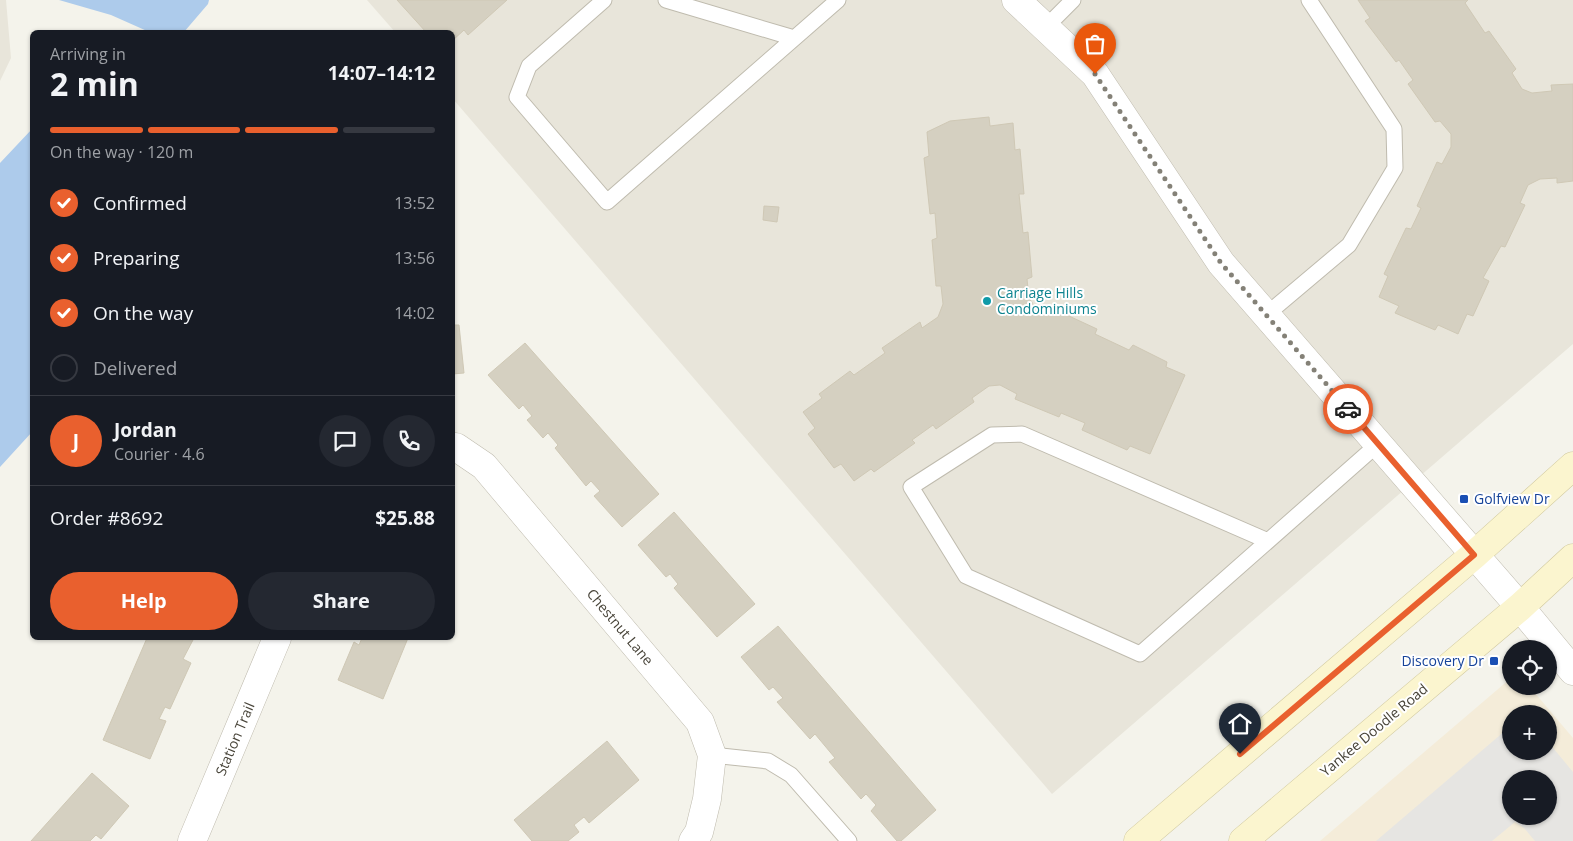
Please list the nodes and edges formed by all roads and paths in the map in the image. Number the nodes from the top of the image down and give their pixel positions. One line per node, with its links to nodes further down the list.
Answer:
1 (604, 0): 8 (lane)
2 (666, 0): 8 (lane)
3 (838, 0): 8 (lane)
4 (1016, 0): 7 (street)
5 (1073, 0): 7 (lane)
6 (1309, 0): 9 (lane)
7 (1045, 28): 9 (street)
8 (794, 38)
9 (1266, 315): 10 (street)
10 (1378, 444): 13 (lane); 14 (street)
11 (455, 447): 19 (street, Chestnut Lane)
12 (1573, 466): 14 (main road)
13 (1268, 541): 13 (lane)
14 (1474, 555): 16 (street); 23 (main road)
15 (1573, 558): 16 (main road, Yankee Doodle Road)
16 (1520, 607): 18 (street); 24 (main road, Yankee Doodle Road)
17 (276, 640): 20 (street, Station Trail)
18 (1573, 671)
19 (712, 755): 21 (street, Chestnut Lane); 22 (lane)
20 (192, 841)
21 (693, 841)
22 (849, 841)
23 (1138, 841)
24 (1243, 841)

